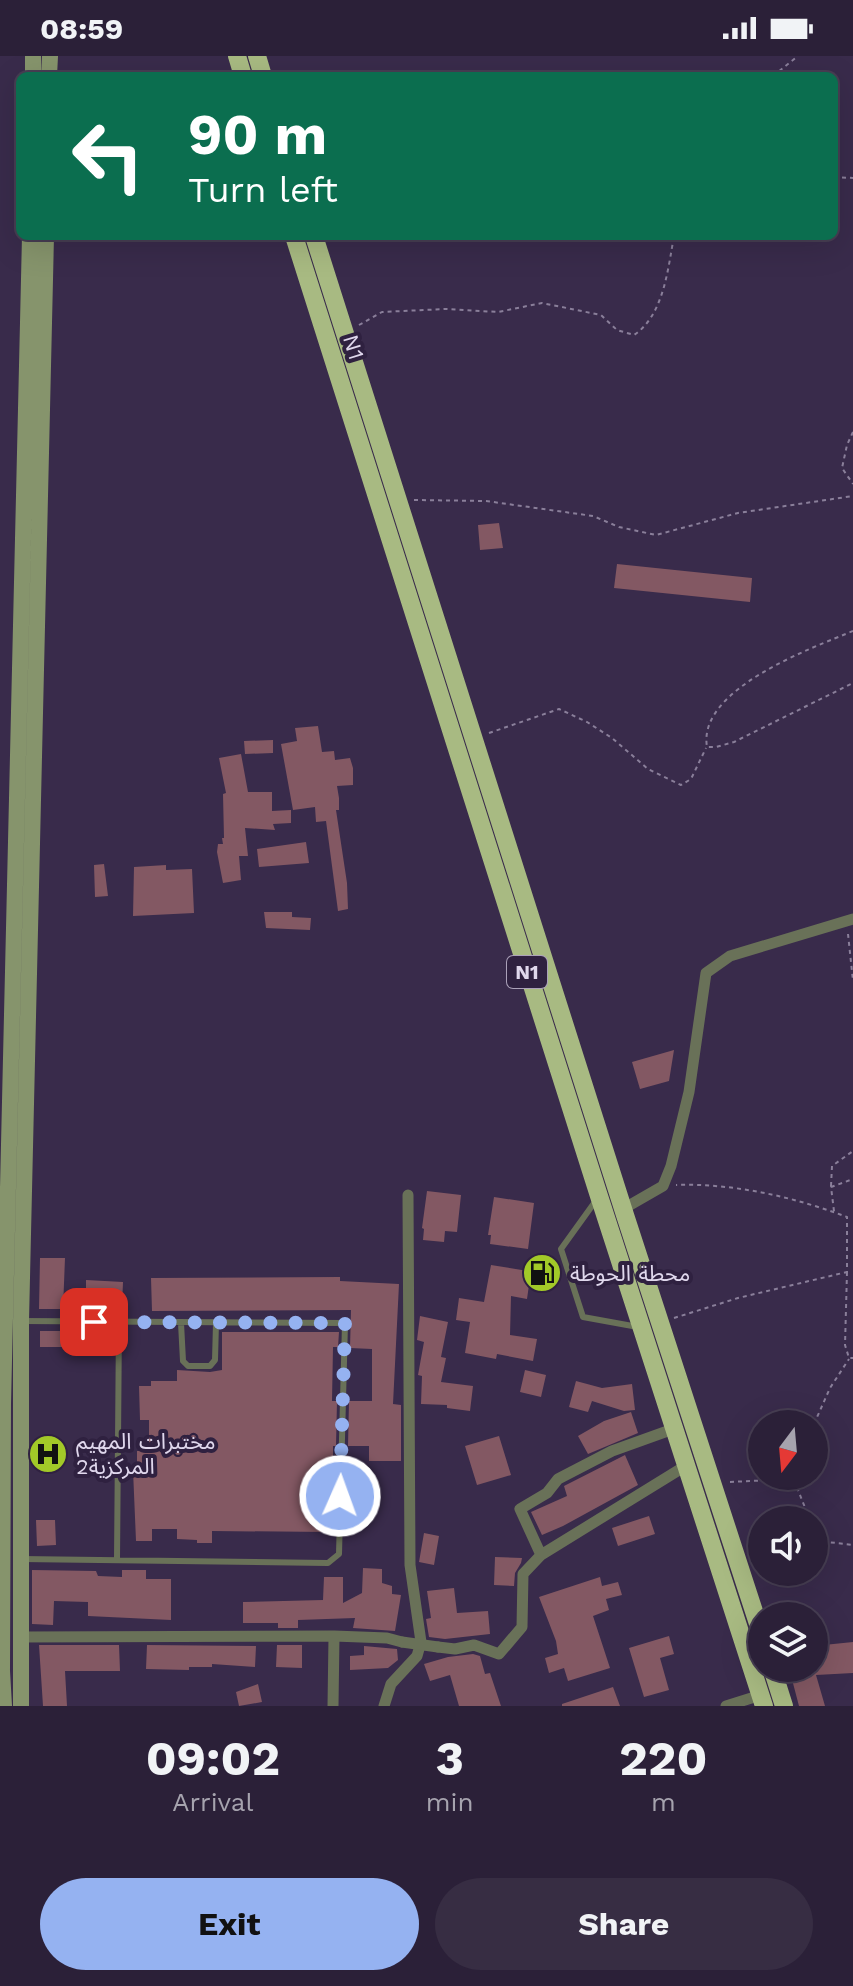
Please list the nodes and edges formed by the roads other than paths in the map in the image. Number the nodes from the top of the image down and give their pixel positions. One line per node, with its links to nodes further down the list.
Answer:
1 (30, 240): 5 (main road)
2 (46, 240): 5 (main road)
3 (295, 240): 8 (highway, N1 / N1)
4 (315, 240): 9 (highway, N1)
5 (33, 509): 10 (main road)
6 (850, 920): 9 (street)
7 (408, 1195): 30 (street)
8 (599, 1196): 15 (highway, N1 / N1); 15 (lane)
9 (623, 1209): 15 (highway, N1)
10 (10, 1222): 11 (main road); 16 (main road)
11 (21, 1321): 12 (lane); 20 (main road)
12 (119, 1322): 13 (lane); 21 (lane)
13 (181, 1323): 14 (lane); 14 (lane)
14 (216, 1323): 21 (lane)
15 (651, 1325): 17 (highway, N1 / N1); 22 (highway, N1)
16 (1, 1409): 26 (main road)
17 (676, 1428): 18 (highway, N1 / N1); 19 (street)
18 (687, 1465): 19 (street); 27 (highway, N1 / N1)
19 (541, 1555): 23 (street, bridge)
20 (20, 1559): 21 (lane); 24 (main road)
21 (117, 1560)
22 (751, 1602)
23 (334, 1636): 24 (street); 29 (street)
24 (21, 1637): 28 (main road)
25 (776, 1682): 32 (highway)
26 (3, 1699)
27 (763, 1701): 31 (street)
28 (21, 1706)
29 (333, 1706)
30 (384, 1706)
31 (726, 1706)
32 (784, 1706)

